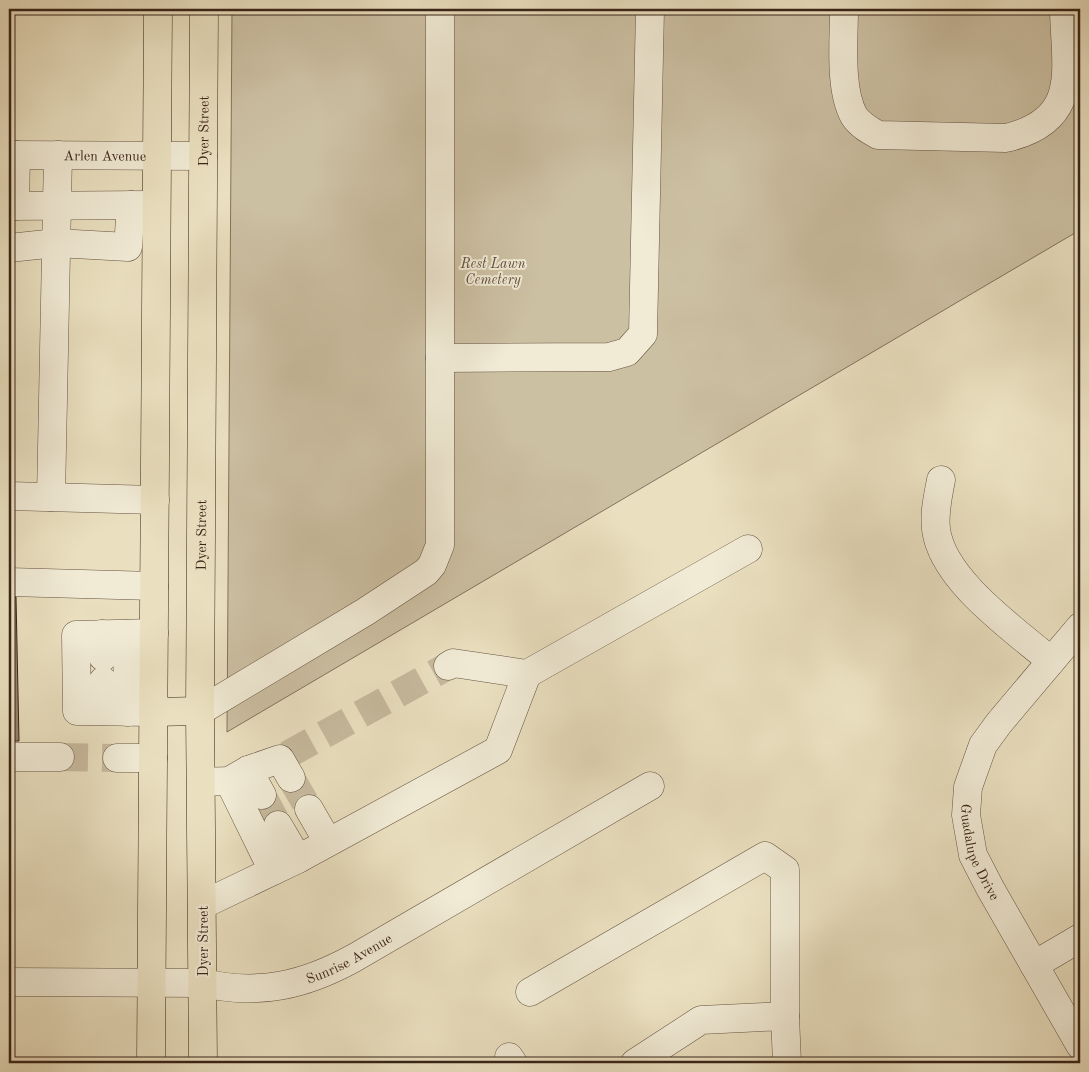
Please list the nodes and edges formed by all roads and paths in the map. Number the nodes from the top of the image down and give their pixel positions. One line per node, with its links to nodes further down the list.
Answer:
1 (158, 9): 9 (main road)
2 (204, 9): 10 (main road, Dyer Street)
3 (440, 9): 16 (street)
4 (650, 9): 16 (street)
5 (844, 9): 6 (street)
6 (1070, 23)
7 (13, 155): 8 (street, Arlen Avenue); 13 (street)
8 (58, 155): 9 (street, Arlen Avenue); 11 (street)
9 (157, 155): 10 (street, Arlen Avenue); 12 (main road)
10 (203, 156): 30 (main road, Dyer Street)
11 (57, 204): 12 (street); 13 (street); 14 (street)
12 (144, 205): 14 (street); 20 (main road)
13 (12, 206)
14 (56, 243): 15 (street); 19 (street)
15 (9, 248)
16 (440, 358): 30 (street)
17 (941, 480): 27 (street)
18 (9, 496): 19 (street)
19 (50, 497): 20 (street)
20 (155, 500): 23 (main road)
21 (748, 549): 29 (street)
22 (9, 582): 23 (street)
23 (154, 586): 25 (main road)
24 (1080, 627): 27 (street, Guadalupe Drive)
25 (154, 633): 26 (street); 31 (main road)
26 (109, 651): 31 (street); 31 (street); 31 (street)
27 (1051, 661): 48 (street, Guadalupe Drive)
28 (448, 666): 29 (street)
29 (527, 674): 43 (street)
30 (200, 711): 31 (main road); 38 (main road, Dyer Street)
31 (128, 712): 35 (main road)
32 (9, 757): 33 (street)
33 (60, 758)
34 (117, 758): 35 (street)
35 (153, 758): 50 (main road)
36 (286, 764): 37 (street)
37 (239, 775): 38 (street); 40 (street); 45 (street)
38 (201, 782): 46 (main road, Dyer Street)
39 (650, 786): 51 (street, Sunrise Avenue)
40 (262, 794)
41 (309, 808): 43 (street)
42 (278, 825): 44 (street)
43 (328, 842): 44 (street)
44 (298, 859): 45 (street)
45 (273, 871): 46 (street)
46 (202, 905): 51 (main road, Dyer Street)
47 (1080, 938): 48 (street)
48 (1034, 965): 54 (street, Guadalupe Drive)
49 (9, 982): 50 (street, Sunrise Avenue)
50 (151, 982): 51 (street, Sunrise Avenue); 55 (main road)
51 (203, 983): 56 (main road, Dyer Street)
52 (530, 992): 53 (street)
53 (785, 1016): 57 (street); 58 (street)
54 (1080, 1046)
55 (151, 1063)
56 (203, 1063)
57 (635, 1063)
58 (787, 1063)

